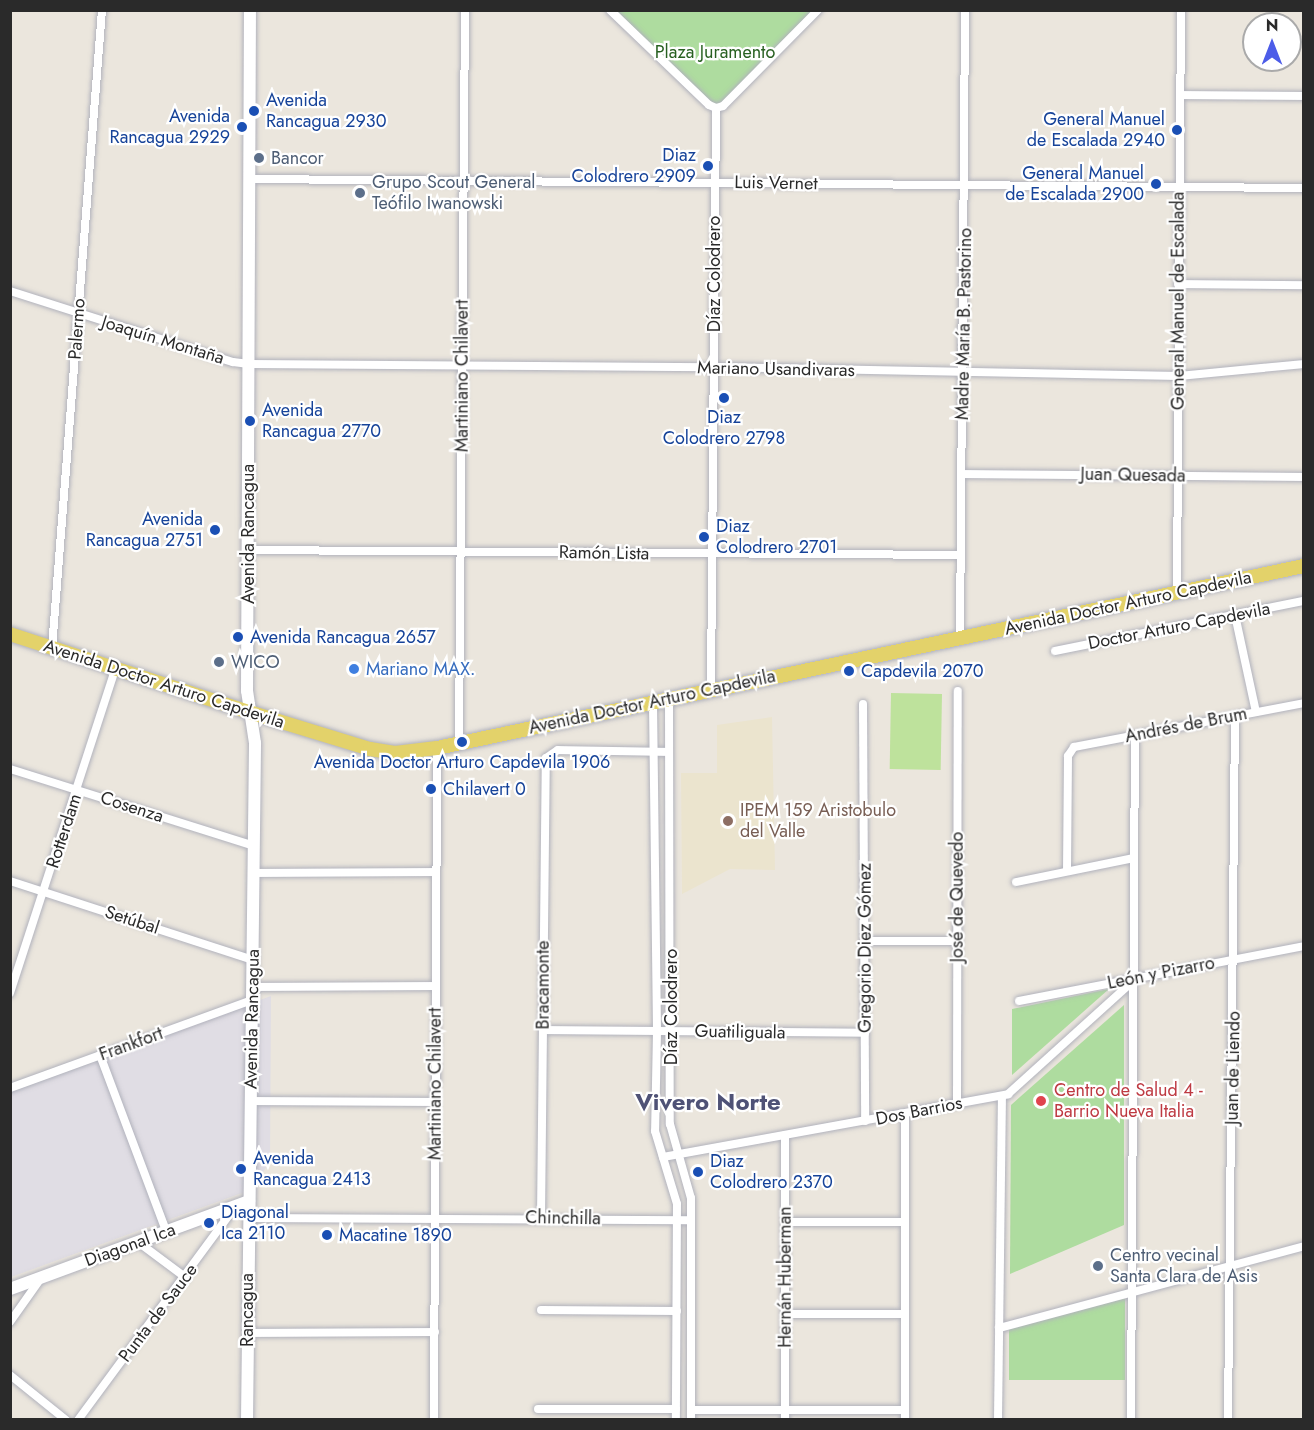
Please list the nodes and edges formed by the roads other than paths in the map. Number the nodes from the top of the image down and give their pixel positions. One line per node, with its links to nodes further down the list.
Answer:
1 (102, 10): 20 (street, Palermo)
2 (250, 10): 11 (main road, Avenida Rancagua)
3 (465, 10): 12 (street, Martiniano Chilavert)
4 (610, 10): 10 (street)
5 (818, 10): 10 (street)
6 (965, 10): 14 (street, Madre María B. Pastorino)
7 (1180, 10): 8 (street, General Manuel de Escalada)
8 (1180, 95): 9 (street); 15 (street, General Manuel de Escalada)
9 (1304, 96)
10 (716, 108): 13 (street, Díaz Colodrero)
11 (249, 179): 12 (street, Luis Vernet); 21 (main road, Avenida Rancagua)
12 (463, 180): 13 (street, Luis Vernet); 23 (street, Martiniano Chilavert)
13 (714, 183): 14 (street, Luis Vernet); 24 (street, Díaz Colodrero)
14 (965, 185): 15 (street, Luis Vernet); 25 (street, Madre María B. Pastorino)
15 (1179, 186): 16 (street, Luis Vernet); 17 (street, General Manuel de Escalada)
16 (1304, 188)
17 (1178, 284): 18 (street); 26 (street, General Manuel de Escalada)
18 (1304, 285)
19 (10, 291): 20 (street, Joaquín Montaña)
20 (78, 313): 21 (street, Joaquín Montaña); 40 (street, Palermo)
21 (249, 364): 23 (street, Mariano Usandivaras); 30 (main road, Avenida Rancagua)
22 (1304, 364): 26 (street, Mariano Usandivaras)
23 (462, 365): 24 (street, Mariano Usandivaras); 31 (street, Martiniano Chilavert)
24 (713, 368): 25 (street, Mariano Usandivaras); 32 (street, Díaz Colodrero)
25 (963, 372): 26 (street, Mariano Usandivaras); 27 (street, Madre María B. Pastorino)
26 (1179, 376): 28 (street, General Manuel de Escalada)
27 (962, 474): 28 (street, Juan Quesada); 33 (street, Madre María B. Pastorino)
28 (1178, 476): 29 (street, Juan Quesada); 35 (street, General Manuel de Escalada)
29 (1304, 477)
30 (247, 550): 31 (street, Ramón Lista); 49 (main road, Avenida Rancagua)
31 (460, 550): 32 (street, Ramón Lista); 53 (street, Martiniano Chilavert)
32 (711, 555): 33 (street, Ramón Lista); 43 (street, Díaz Colodrero)
33 (962, 555): 39 (street, Madre María B. Pastorino)
34 (1304, 566): 35 (main road, Avenida Doctor Arturo Capdevila)
35 (1177, 592): 39 (main road, Avenida Doctor Arturo Capdevila)
36 (1304, 601): 37 (street, Doctor Arturo Capdevila)
37 (1235, 615): 41 (street, Doctor Arturo Capdevila); 50 (street)
38 (10, 634): 40 (main road, Avenida Doctor Arturo Capdevila)
39 (960, 638): 43 (main road, Avenida Doctor Arturo Capdevila)
40 (52, 648): 42 (main road, Avenida Doctor Arturo Capdevila)
41 (1056, 651)
42 (116, 669): 49 (main road, Avenida Doctor Arturo Capdevila); 58 (street, Rotterdam)
43 (711, 690): 45 (main road, Avenida Doctor Arturo Capdevila)
44 (958, 691): 68 (street, José de Quevedo)
45 (669, 699): 46 (main road, Avenida Doctor Arturo Capdevila); 56 (street, Díaz Colodrero)
46 (653, 703): 53 (main road, Avenida Doctor Arturo Capdevila); 55 (street, Díaz Colodrero)
47 (1304, 703): 50 (street, Andrés de Brum)
48 (864, 704): 67 (street, Gregorio Diez Gómez)
49 (249, 712): 54 (main road, Avenida Doctor Arturo Capdevila); 59 (main road, Avenida Rancagua)
50 (1256, 712): 51 (street, Andrés de Brum)
51 (1235, 716): 52 (street, Andrés de Brum); 70 (street, Juan de Liendo)
52 (1135, 735): 60 (street); 61 (street, Andrés de Brum)
53 (459, 742): 54 (main road, Avenida Doctor Arturo Capdevila)
54 (437, 748): 62 (street, Martiniano Chilavert)
55 (655, 752): 56 (street); 78 (street, Bracamonte); 79 (street, Díaz Colodrero)
56 (668, 752): 80 (street, Díaz Colodrero)
57 (10, 769): 58 (street, Cosenza)
58 (77, 789): 59 (street, Cosenza); 66 (street, Rotterdam)
59 (254, 846): 63 (main road, Avenida Rancagua)
60 (1134, 858): 61 (street); 72 (street)
61 (1066, 871): 65 (street)
62 (436, 872): 63 (street); 73 (street, Martiniano Chilavert)
63 (254, 873): 71 (main road, Avenida Rancagua)
64 (10, 881): 66 (street, Setúbal)
65 (1016, 882)
66 (44, 892): 71 (street, Setúbal); 75 (street, Rotterdam)
67 (865, 941): 68 (street); 81 (street, Gregorio Diez Gómez)
68 (956, 941): 87 (street, José de Quevedo)
69 (1304, 946): 70 (street, León y Pizarro)
70 (1234, 959): 72 (street, León y Pizarro); 105 (street, Juan de Liendo)
71 (253, 960): 74 (main road, Avenida Rancagua)
72 (1133, 980): 77 (street, León y Pizarro); 84 (street, Dos Barrios); 109 (street)
73 (436, 986): 74 (street); 86 (street, Martiniano Chilavert)
74 (252, 987): 76 (main road, Avenida Rancagua)
75 (10, 993)
76 (252, 1000): 82 (street, Frankfort); 85 (main road, Avenida Rancagua)
77 (1019, 1001)
78 (543, 1030): 79 (street, Guatiliguala); 97 (street, Bracamonte)
79 (657, 1031): 80 (street, Guatiliguala); 92 (street, Díaz Colodrero)
80 (671, 1031): 81 (street, Guatiliguala); 91 (street, Díaz Colodrero)
81 (865, 1033): 89 (street, Gregorio Diez Gómez)
82 (100, 1055): 83 (street, Frankfort); 102 (street)
83 (10, 1088)
84 (1002, 1096): 87 (street, Dos Barrios); 115 (street)
85 (251, 1101): 86 (street); 93 (main road, Avenida Rancagua)
86 (435, 1102): 96 (street, Martiniano Chilavert)
87 (957, 1104): 88 (street, Dos Barrios)
88 (905, 1114): 89 (street, Dos Barrios); 101 (street)
89 (865, 1121): 90 (street, Dos Barrios)
90 (785, 1135): 91 (street, Dos Barrios); 100 (street, Hernán Huberman)
91 (678, 1155): 92 (street, Dos Barrios); 99 (street, Díaz Colodrero)
92 (663, 1157): 98 (street, Díaz Colodrero)
93 (249, 1200): 94 (main road, Diagonal Ica); 95 (main road, Rancagua)
94 (237, 1206): 102 (main road, Diagonal Ica); 107 (street, Punta de Sauce)
95 (248, 1218): 96 (street, Chinchilla); 117 (main road, Rancagua)
96 (435, 1218): 97 (street, Chinchilla); 116 (street, Martiniano Chilavert)
97 (540, 1218): 98 (street, Chinchilla)
98 (677, 1220): 99 (street, Chinchilla); 111 (street, Díaz Colodrero)
99 (691, 1220): 122 (street, Díaz Colodrero)
100 (785, 1222): 101 (street); 112 (street, Hernán Huberman)
101 (904, 1222): 113 (street)
102 (166, 1232): 103 (main road, Diagonal Ica)
103 (138, 1242): 106 (main road, Diagonal Ica); 107 (street)
104 (1304, 1246): 105 (street)
105 (1230, 1267): 109 (street); 134 (street, Juan de Liendo)
106 (42, 1277): 108 (main road, Diagonal Ica); 114 (street)
107 (185, 1277): 126 (street, Punta de Sauce)
108 (10, 1288)
109 (1133, 1293): 115 (street); 133 (street)
110 (541, 1310): 111 (street)
111 (676, 1311): 120 (street, Díaz Colodrero)
112 (785, 1314): 113 (street); 121 (street, Hernán Huberman)
113 (905, 1314): 123 (street)
114 (10, 1322)
115 (999, 1329): 132 (street)
116 (435, 1332): 117 (street); 127 (street, Martiniano Chilavert)
117 (246, 1333): 124 (main road, Rancagua)
118 (10, 1375): 125 (street)
119 (538, 1409): 120 (street)
120 (676, 1409): 128 (street, Díaz Colodrero)
121 (785, 1409): 122 (street); 123 (street); 130 (street, Hernán Huberman)
122 (691, 1410): 129 (street, Díaz Colodrero)
123 (905, 1410): 131 (street)
124 (245, 1417)
125 (66, 1419)
126 (78, 1419)
127 (434, 1419)
128 (676, 1419)
129 (690, 1419)
130 (785, 1419)
131 (905, 1419)
132 (998, 1419)
133 (1131, 1419)
134 (1228, 1419)

